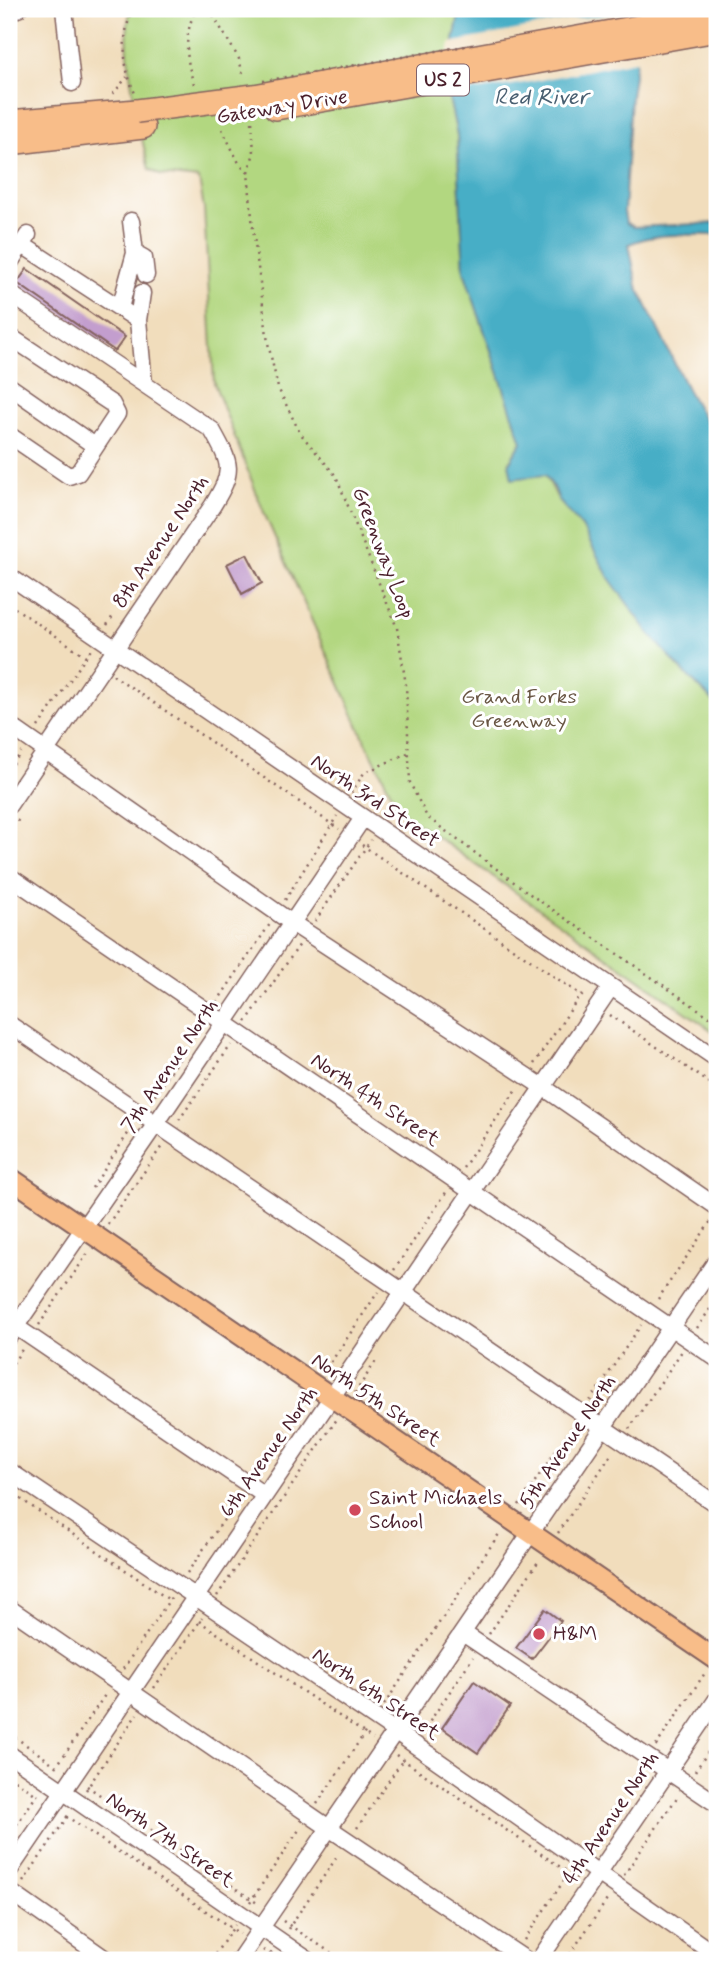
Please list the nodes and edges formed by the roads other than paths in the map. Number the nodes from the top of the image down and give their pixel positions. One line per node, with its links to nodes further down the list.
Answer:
1 (18, 9): 3 (street)
2 (64, 9): 7 (street)
3 (9, 10)
4 (717, 13): 6 (highway, US 2)
5 (717, 30): 6 (highway, US 2)
6 (554, 52): 8 (highway, Gateway Drive / US 2)
7 (72, 83)
8 (139, 112): 9 (highway, Gateway Drive / US 2); 10 (highway, Gateway Drive / US 2)
9 (9, 122)
10 (9, 143)
11 (131, 221): 12 (street)
12 (135, 253): 14 (street); 17 (street)
13 (9, 264): 17 (street)
14 (146, 275)
15 (9, 293): 20 (street, 8th Avenue North)
16 (142, 293): 18 (street)
17 (120, 308): 18 (street)
18 (138, 320): 20 (street)
19 (9, 336): 23 (street)
20 (144, 384): 25 (street, 8th Avenue North)
21 (9, 386): 23 (street)
22 (9, 435): 23 (street)
23 (95, 446)
24 (9, 576): 25 (street, North 3rd Street)
25 (115, 648): 27 (street, 8th Avenue North); 29 (street, North 3rd Street)
26 (9, 725): 27 (street)
27 (46, 750): 28 (street, 8th Avenue North); 31 (street)
28 (9, 804)
29 (363, 818): 31 (street, 7th Avenue North); 32 (street, North 3rd Street)
30 (9, 876): 33 (street, North 4th Street)
31 (292, 923): 33 (street, 7th Avenue North); 36 (street)
32 (611, 987): 35 (street, North 3rd Street); 36 (street, 6th Avenue North)
33 (224, 1023): 37 (street, 7th Avenue North); 39 (street, North 4th Street)
34 (9, 1024): 37 (street)
35 (717, 1059)
36 (543, 1087): 39 (street, 6th Avenue North); 40 (street)
37 (155, 1125): 41 (street, 7th Avenue North); 43 (street)
38 (9, 1177): 41 (main road, North 5th Street)
39 (472, 1192): 43 (street, 6th Avenue North); 44 (street, North 4th Street)
40 (717, 1207)
41 (91, 1233): 45 (street, 7th Avenue North); 47 (main road, North 5th Street)
42 (717, 1260): 44 (street, 5th Avenue North)
43 (403, 1292): 47 (street, 6th Avenue North); 48 (street)
44 (671, 1327): 46 (street, North 4th Street); 48 (street, 5th Avenue North)
45 (11, 1328): 50 (street)
46 (717, 1359)
47 (339, 1401): 50 (street, 6th Avenue North); 52 (main road, North 5th Street)
48 (604, 1427): 51 (street); 52 (street, 5th Avenue North)
49 (9, 1471): 53 (street, North 6th Street)
50 (264, 1495): 53 (street, 6th Avenue North)
51 (717, 1505)
52 (531, 1534): 55 (street, 5th Avenue North); 56 (main road, North 5th Street)
53 (195, 1596): 57 (street, 6th Avenue North); 59 (street, North 6th Street)
54 (9, 1608): 57 (street)
55 (463, 1633): 59 (street, 5th Avenue North); 61 (street)
56 (716, 1660)
57 (131, 1691): 62 (street, 6th Avenue North); 64 (street)
58 (717, 1699): 61 (street, 4th Avenue North)
59 (394, 1731): 64 (street, 5th Avenue North); 66 (street, North 6th Street)
60 (9, 1754): 62 (street, North 7th Street)
61 (668, 1770): 63 (street); 66 (street, 4th Avenue North)
62 (64, 1792): 65 (street, 6th Avenue North); 68 (street, North 7th Street)
63 (717, 1804)
64 (329, 1828): 68 (street, 5th Avenue North); 69 (street)
65 (9, 1871)
66 (594, 1880): 70 (street, North 6th Street); 74 (street, 4th Avenue North)
67 (12, 1893): 71 (street)
68 (256, 1936): 72 (street, 5th Avenue North); 73 (street, North 7th Street)
69 (520, 1956)
70 (717, 1956)
71 (107, 1960)
72 (239, 1960)
73 (308, 1960)
74 (539, 1960)

